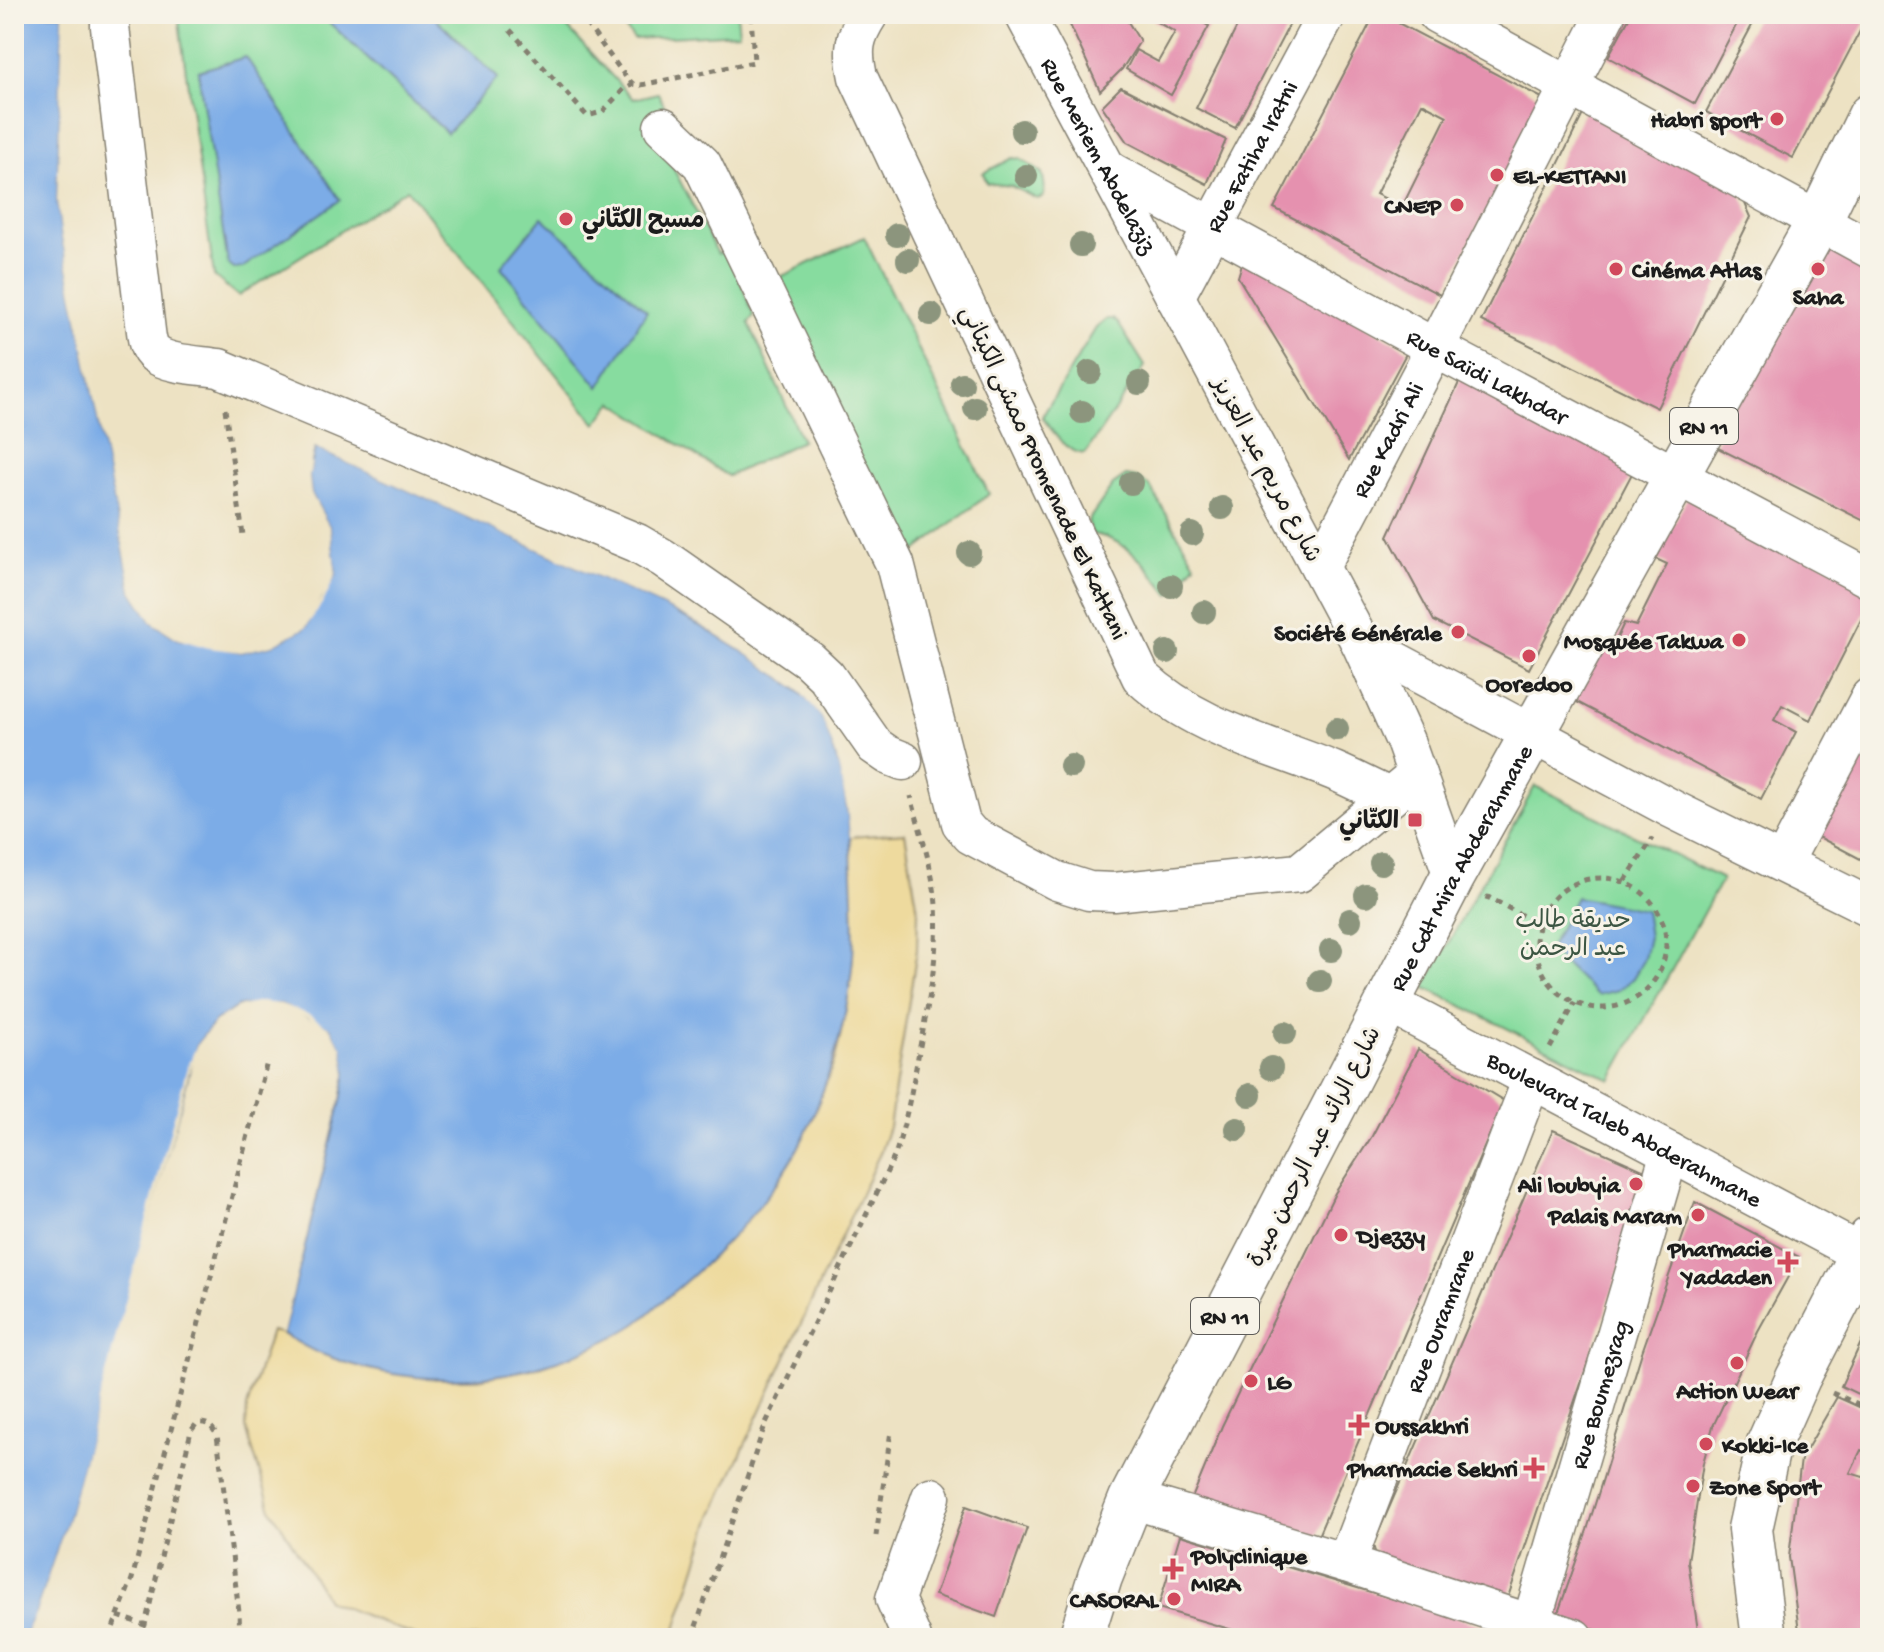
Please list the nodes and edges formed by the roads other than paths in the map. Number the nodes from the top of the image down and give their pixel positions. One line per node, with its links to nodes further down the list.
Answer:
1 (110, 14): 22 (street)
2 (869, 14): 23 (street, ممشى الكيتاني Promenade El Kattani)
3 (1024, 14): 10 (street, Rue Meriem Abdelaziz)
4 (1327, 14): 12 (street, Rue Fatiha Iratni)
5 (1437, 14): 7 (street)
6 (1606, 14): 7 (street, Rue Kadri Ali)
7 (1569, 86): 11 (street); 15 (street, Rue Kadri Ali)
8 (1870, 116): 11 (main road, RN 11)
9 (663, 127): 23 (street)
10 (1108, 170): 12 (street, Rue Saïdi Lakhdar); 14 (street, Rue Meriem Abdelaziz)
11 (1819, 221): 13 (street); 16 (main road, RN 11)
12 (1213, 227): 14 (street, Rue Fatiha Iratni); 15 (street, Rue Saïdi Lakhdar)
13 (1870, 249)
14 (1175, 297): 17 (street, شارع مريم عبد العزيز)
15 (1435, 348): 16 (street, Rue Saïdi Lakhdar); 17 (street, Rue Kadri Ali)
16 (1676, 477): 18 (street, Rue Saïdi Lakhdar); 21 (main road, RN 11)
17 (1320, 567): 19 (street, شارع مريم عبد العزيز)
18 (1870, 579)
19 (1360, 642): 21 (street); 23 (street)
20 (1870, 697): 24 (street)
21 (1533, 734): 24 (street); 25 (main road, Rue Cdt Mira Abderahmane / RN 11)
22 (903, 761)
23 (1403, 786): 25 (street)
24 (1783, 863): 26 (street)
25 (1453, 876): 27 (main road, Rue Cdt Mira Abderahmane / RN 11)
26 (1870, 907)
27 (1388, 1003): 28 (street, Boulevard Taleb Abderahmane); 32 (main road, شارع الرائد عبد الرحمن ميرة / RN 11)
28 (1532, 1079): 29 (street, Boulevard Taleb Abderahmane); 33 (street, Rue Ouramrane)
29 (1670, 1152): 30 (street, Boulevard Taleb Abderahmane); 34 (street, Rue Boumezrag)
30 (1866, 1247): 38 (main road)
31 (931, 1497): 35 (street)
32 (1131, 1499): 33 (street); 36 (main road, شارع الرائد عبد الرحمن ميرة / RN 11)
33 (1346, 1563): 34 (street)
34 (1529, 1631): 37 (street)
35 (912, 1638)
36 (1081, 1638)
37 (1574, 1638)
38 (1764, 1638)

